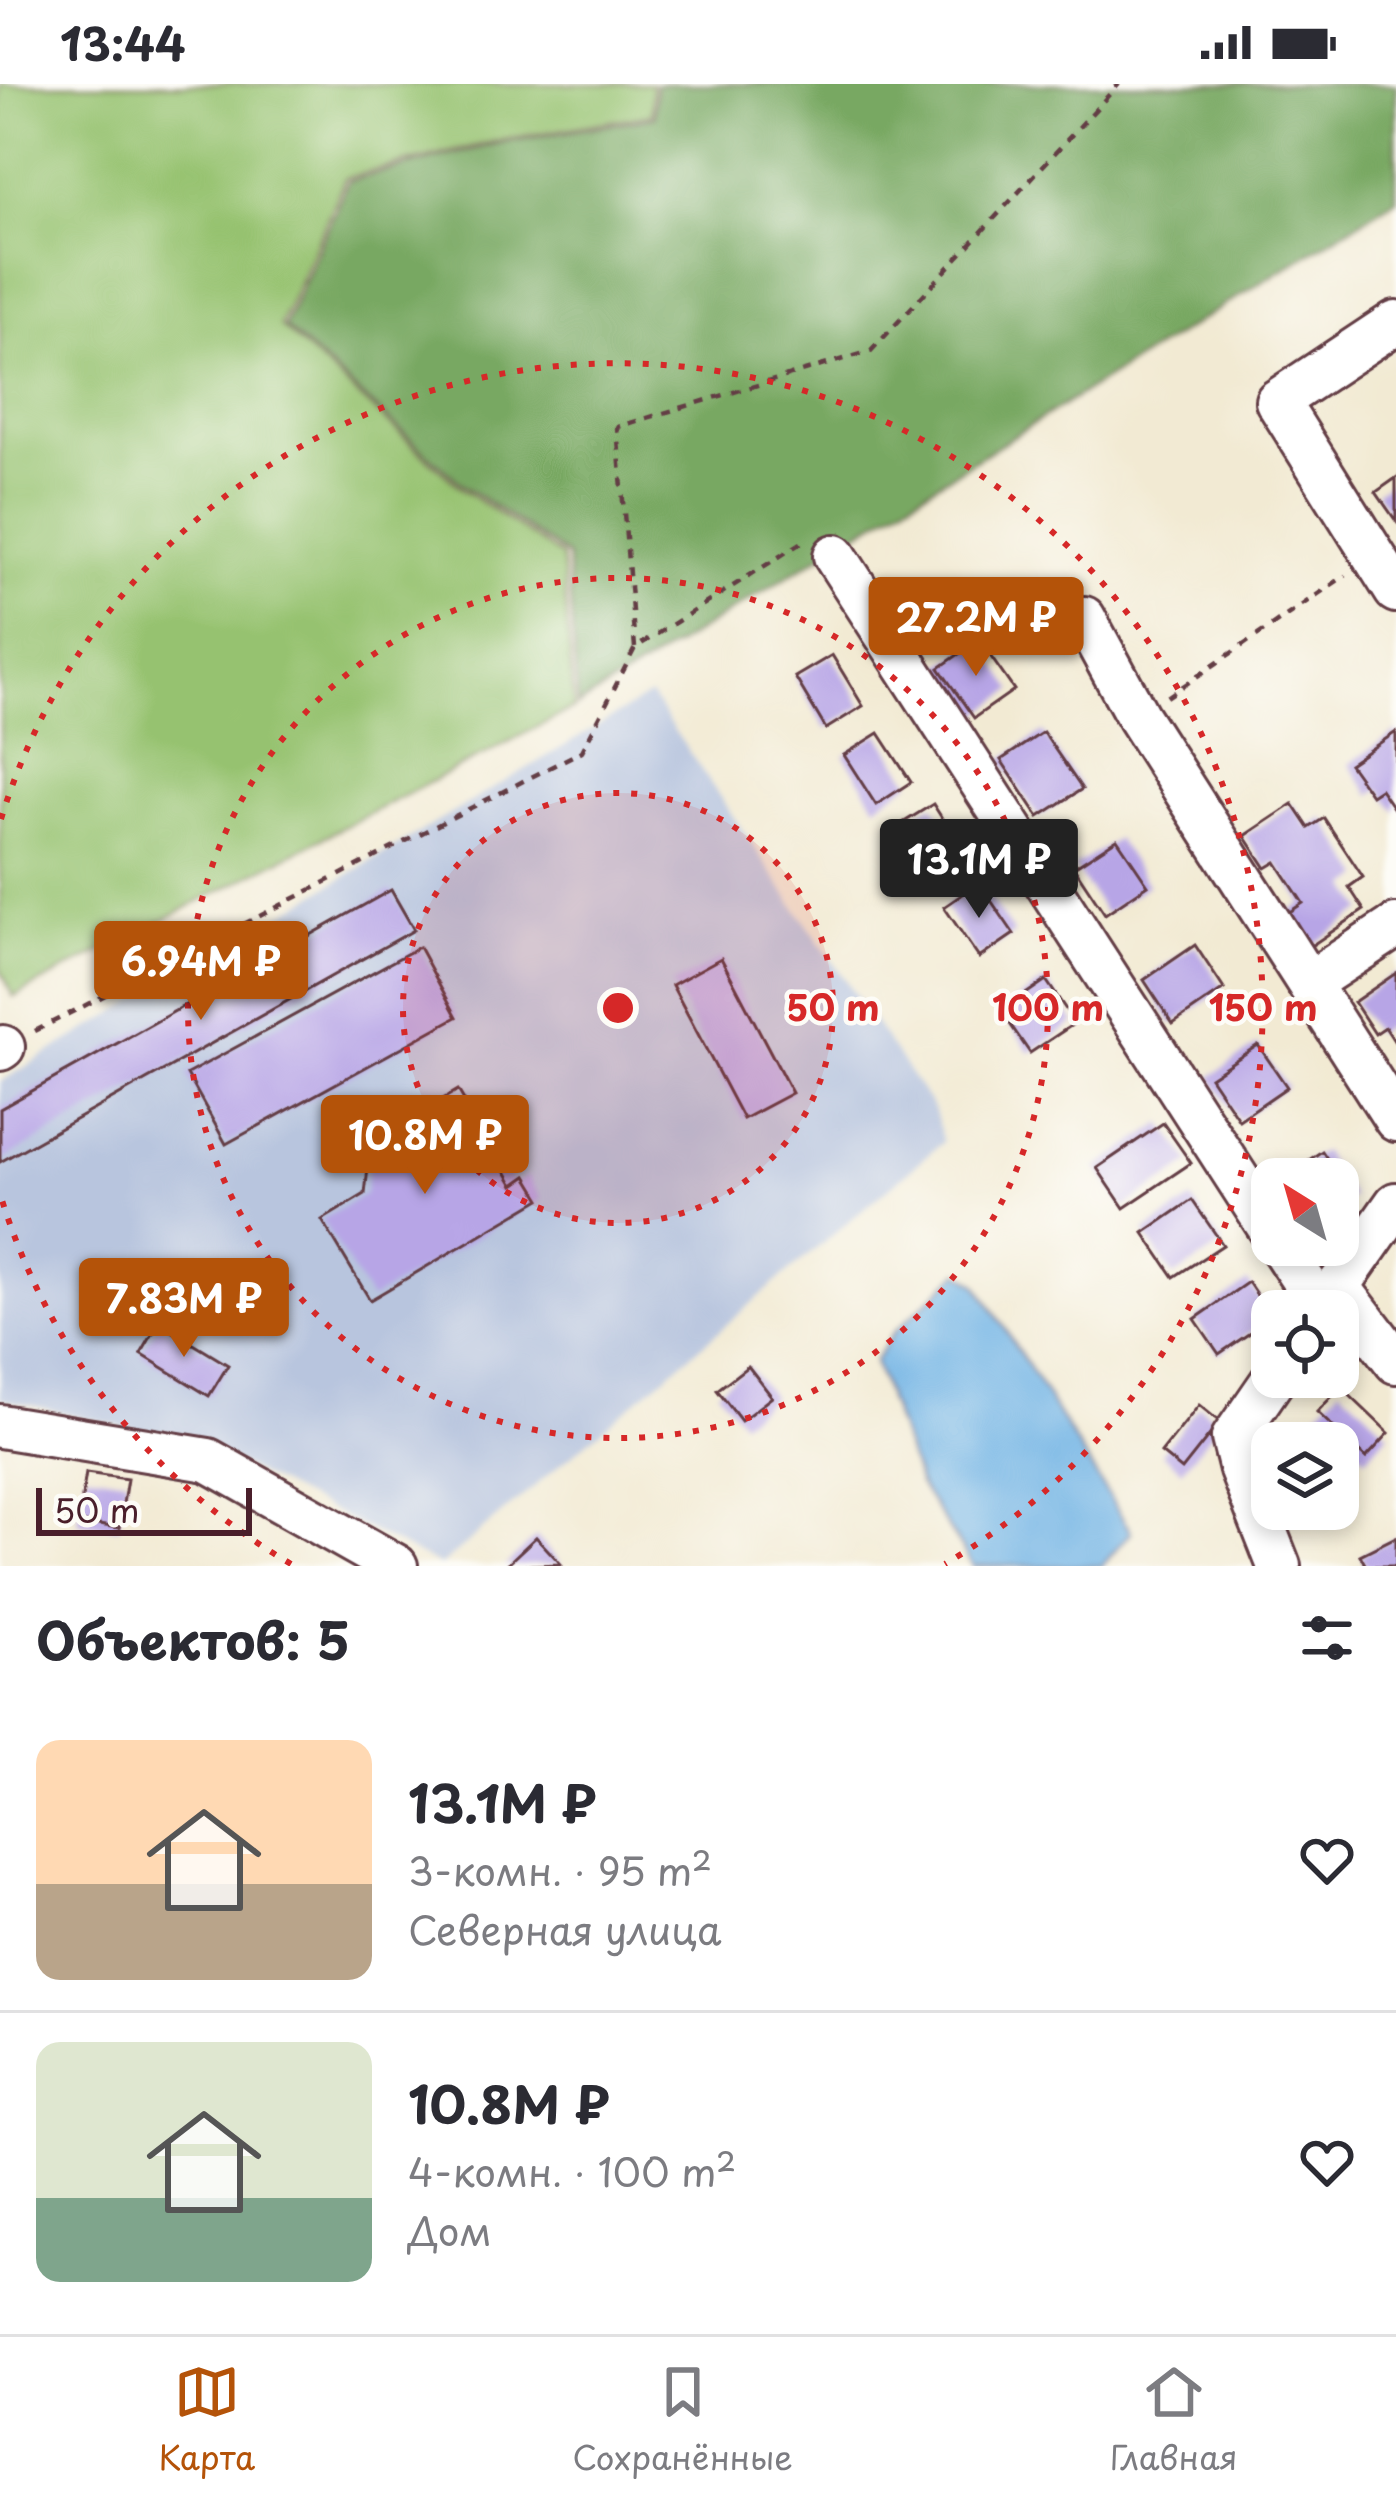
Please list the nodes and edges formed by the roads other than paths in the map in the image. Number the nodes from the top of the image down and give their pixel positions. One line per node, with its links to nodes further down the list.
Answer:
1 (1396, 322): 3 (street)
2 (824, 546): 8 (street)
3 (1384, 574)
4 (1084, 618): 6 (street)
5 (1396, 926): 6 (street)
6 (1309, 983): 7 (street)
7 (1396, 1120)
8 (1251, 1200)
9 (1396, 1204): 12 (street)
10 (1297, 1266): 11 (street)
11 (1317, 1290)
12 (1335, 1290)
13 (1359, 1330): 14 (street)
14 (1396, 1362)
15 (1261, 1398): 18 (street)
16 (0, 1426): 17 (street)
17 (396, 1566)
18 (1280, 1566)

